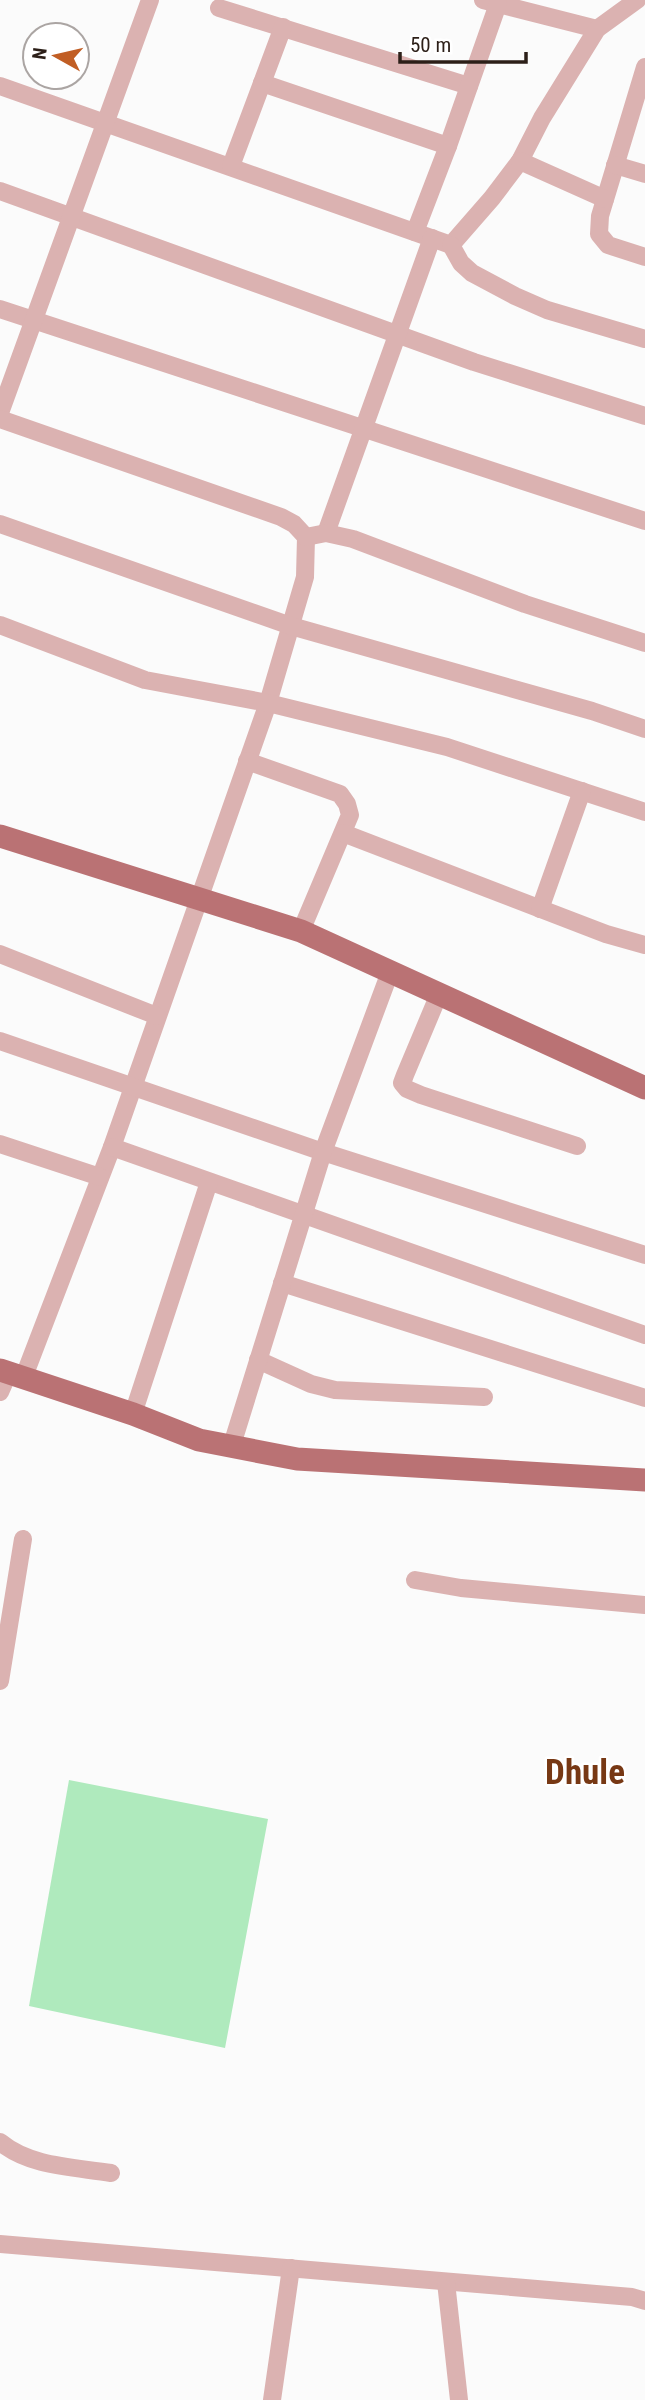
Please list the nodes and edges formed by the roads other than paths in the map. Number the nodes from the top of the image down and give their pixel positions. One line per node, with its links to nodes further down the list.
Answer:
1 (150, 0): 12 (street)
2 (637, 0): 6 (street)
3 (491, 2): 6 (street); 10 (street)
4 (219, 8): 5 (street)
5 (283, 27): 8 (street); 10 (street)
6 (597, 29): 14 (street)
7 (645, 68): 11 (street)
8 (262, 83): 13 (street); 16 (street)
9 (0, 86): 12 (street)
10 (469, 86): 13 (street)
11 (641, 94): 15 (street)
12 (106, 122): 16 (street); 20 (street)
13 (448, 146): 21 (street)
14 (520, 161): 19 (street); 22 (street)
15 (615, 165): 17 (street); 19 (street)
16 (231, 166): 21 (street)
17 (645, 174)
18 (0, 191): 20 (street)
19 (605, 199): 23 (street)
20 (72, 217): 25 (street); 26 (street)
21 (423, 235): 22 (street); 26 (street)
22 (451, 245): 27 (street)
23 (645, 257)
24 (0, 309): 25 (street)
25 (33, 321): 28 (street); 31 (street)
26 (397, 334): 29 (street); 31 (street)
27 (645, 339)
28 (0, 412)
29 (645, 416)
30 (0, 419): 35 (street)
31 (363, 429): 32 (street); 34 (street)
32 (645, 521)
33 (0, 524): 37 (street)
34 (326, 533): 35 (street); 38 (street)
35 (306, 537): 37 (street)
36 (0, 625): 39 (street)
37 (291, 626): 39 (street); 40 (street)
38 (645, 643)
39 (268, 703): 41 (street); 42 (street)
40 (645, 729)
41 (247, 761): 44 (street); 46 (street)
42 (582, 791): 43 (street); 47 (street)
43 (645, 812)
44 (343, 833): 47 (street); 48 (street)
45 (0, 836): 46 (main road)
46 (198, 899): 48 (main road); 53 (street)
47 (540, 909): 49 (street)
48 (301, 931): 51 (main road)
49 (645, 945)
50 (0, 954): 53 (street)
51 (390, 972): 52 (main road); 60 (street)
52 (439, 994): 56 (main road); 58 (street)
53 (157, 1016): 55 (street)
54 (0, 1041): 55 (street)
55 (132, 1086): 59 (street); 60 (street)
56 (645, 1088)
57 (0, 1144): 61 (street)
58 (577, 1146)
59 (112, 1147): 61 (street); 62 (street)
60 (323, 1152): 63 (street); 64 (street)
61 (100, 1177): 68 (street)
62 (209, 1182): 63 (street); 71 (street)
63 (303, 1215): 65 (street); 66 (street)
64 (645, 1255)
65 (282, 1283): 67 (street); 70 (street)
66 (645, 1335)
67 (258, 1360): 69 (street); 72 (street)
68 (8, 1379): 71 (main road)
69 (484, 1397)
70 (645, 1398)
71 (133, 1414): 72 (main road)
72 (231, 1448): 73 (main road)
73 (645, 1480)
74 (23, 1539): 77 (street)
75 (415, 1580): 76 (street)
76 (645, 1605)
77 (0, 1681)
78 (0, 2143): 79 (street)
79 (111, 2173)
80 (0, 2244): 81 (street)
81 (291, 2268): 82 (street); 84 (street)
82 (446, 2282): 83 (street); 85 (street)
83 (645, 2301)
84 (272, 2400)
85 (459, 2400)

